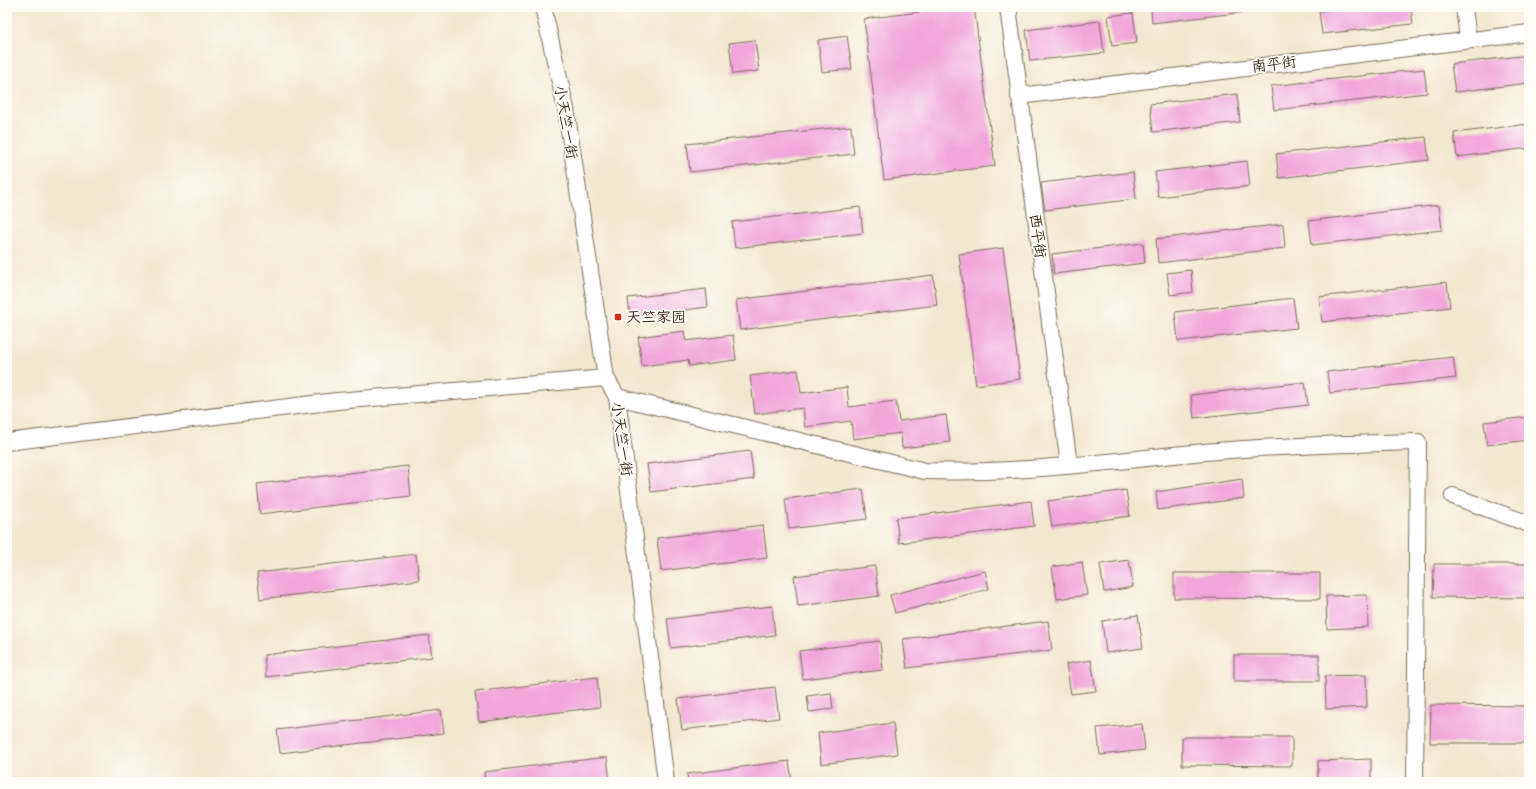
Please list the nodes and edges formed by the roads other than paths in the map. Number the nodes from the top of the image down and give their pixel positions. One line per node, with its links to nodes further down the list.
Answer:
1 (543, 7): 7 (street, 小天竺一街)
2 (1008, 7): 6 (street, 西平街)
3 (1464, 7): 5 (street)
4 (1529, 34): 5 (street, 南平街)
5 (1468, 40): 6 (street, 南平街)
6 (1019, 96): 10 (street, 西平街)
7 (606, 378): 8 (street, 小天竺一街); 9 (street)
8 (617, 397): 10 (street); 13 (street, 小天竺一街)
9 (7, 442)
10 (1069, 465): 14 (street)
11 (1453, 496): 12 (street)
12 (1529, 524)
13 (666, 782)
14 (1415, 782)

